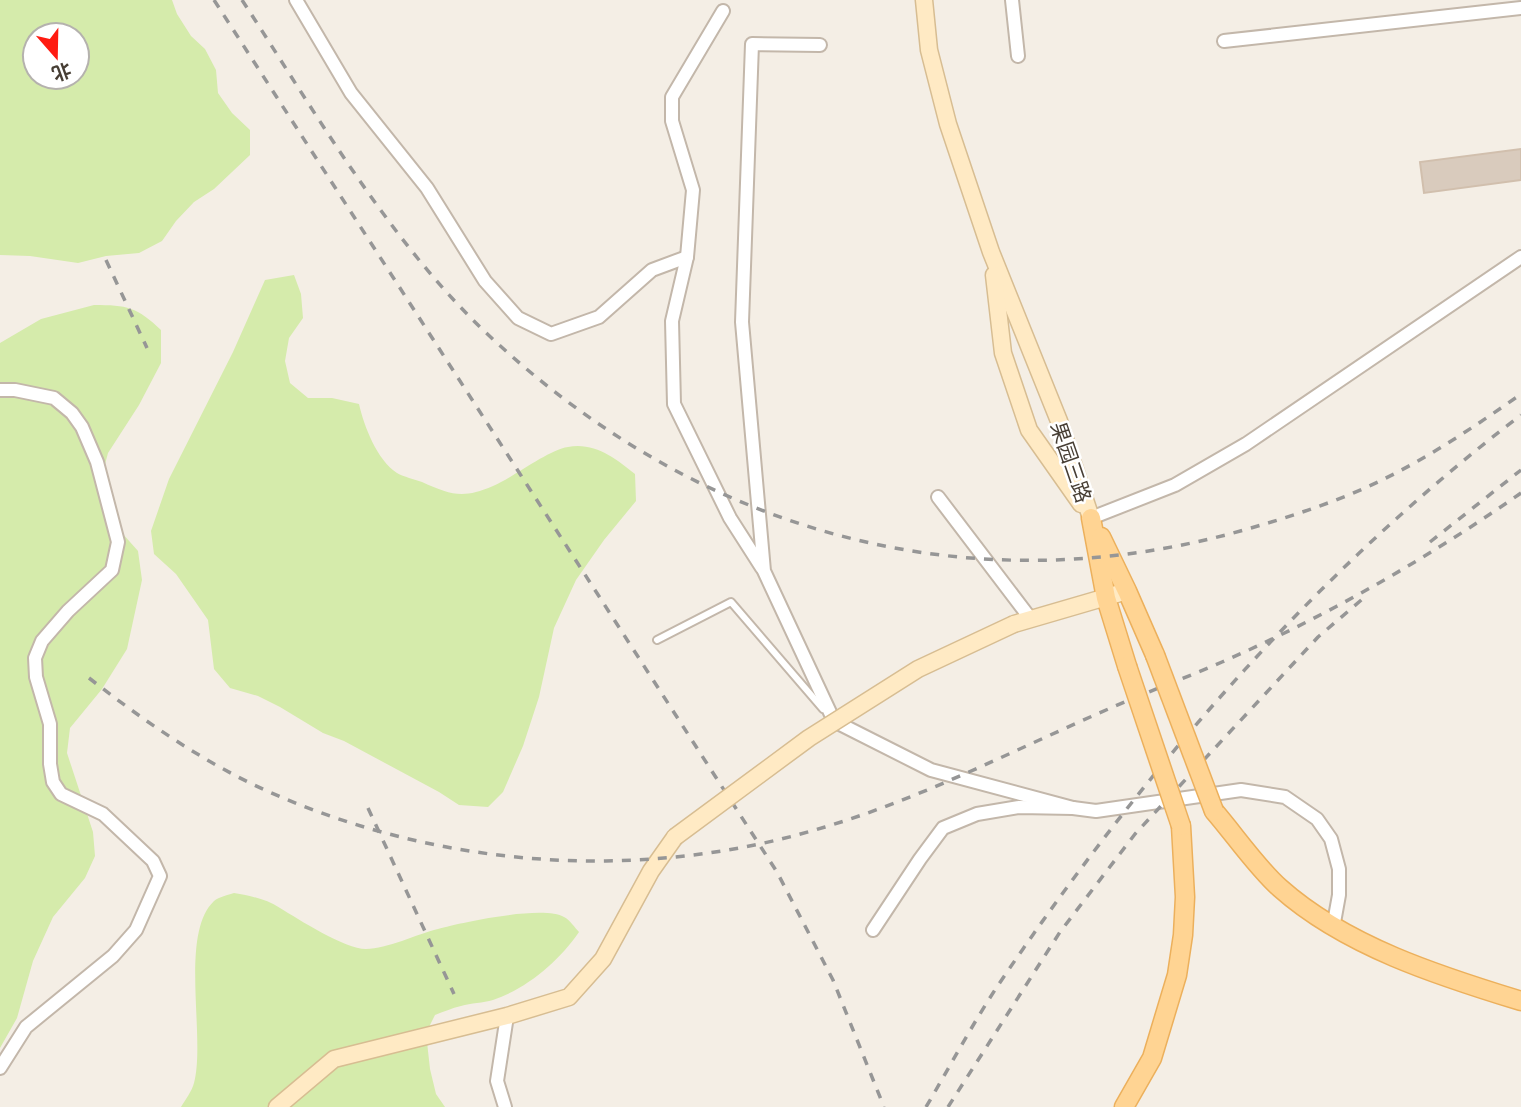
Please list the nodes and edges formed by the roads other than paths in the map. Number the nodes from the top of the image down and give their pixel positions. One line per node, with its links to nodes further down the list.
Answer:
1 (296, 0): 10 (street)
2 (923, 0): 9 (street, 果园三路)
3 (1012, 0): 8 (street)
4 (1521, 8): 6 (street)
5 (723, 11): 10 (street)
6 (1224, 41)
7 (820, 45): 15 (street)
8 (1018, 56)
9 (991, 252): 14 (street, 果园三路); 14 (street, 果园三路)
10 (687, 257): 15 (street)
11 (1521, 257): 14 (street)
12 (0, 390): 26 (street)
13 (938, 497): 18 (street)
14 (1091, 518): 16 (main road); 17 (main road)
15 (764, 571): 20 (street)
16 (1127, 591): 17 (street); 22 (main road, bridge)
17 (1106, 598): 18 (street); 29 (main road, bridge)
18 (1030, 618): 25 (street, bridge)
19 (657, 640): 20 (lane)
20 (834, 721): 21 (street)
21 (1073, 808): 22 (street); 23 (street)
22 (1334, 928): 24 (main road)
23 (873, 930)
24 (1521, 1001)
25 (507, 1016): 27 (street); 28 (street)
26 (0, 1068)
27 (277, 1107)
28 (505, 1107)
29 (1124, 1107)

